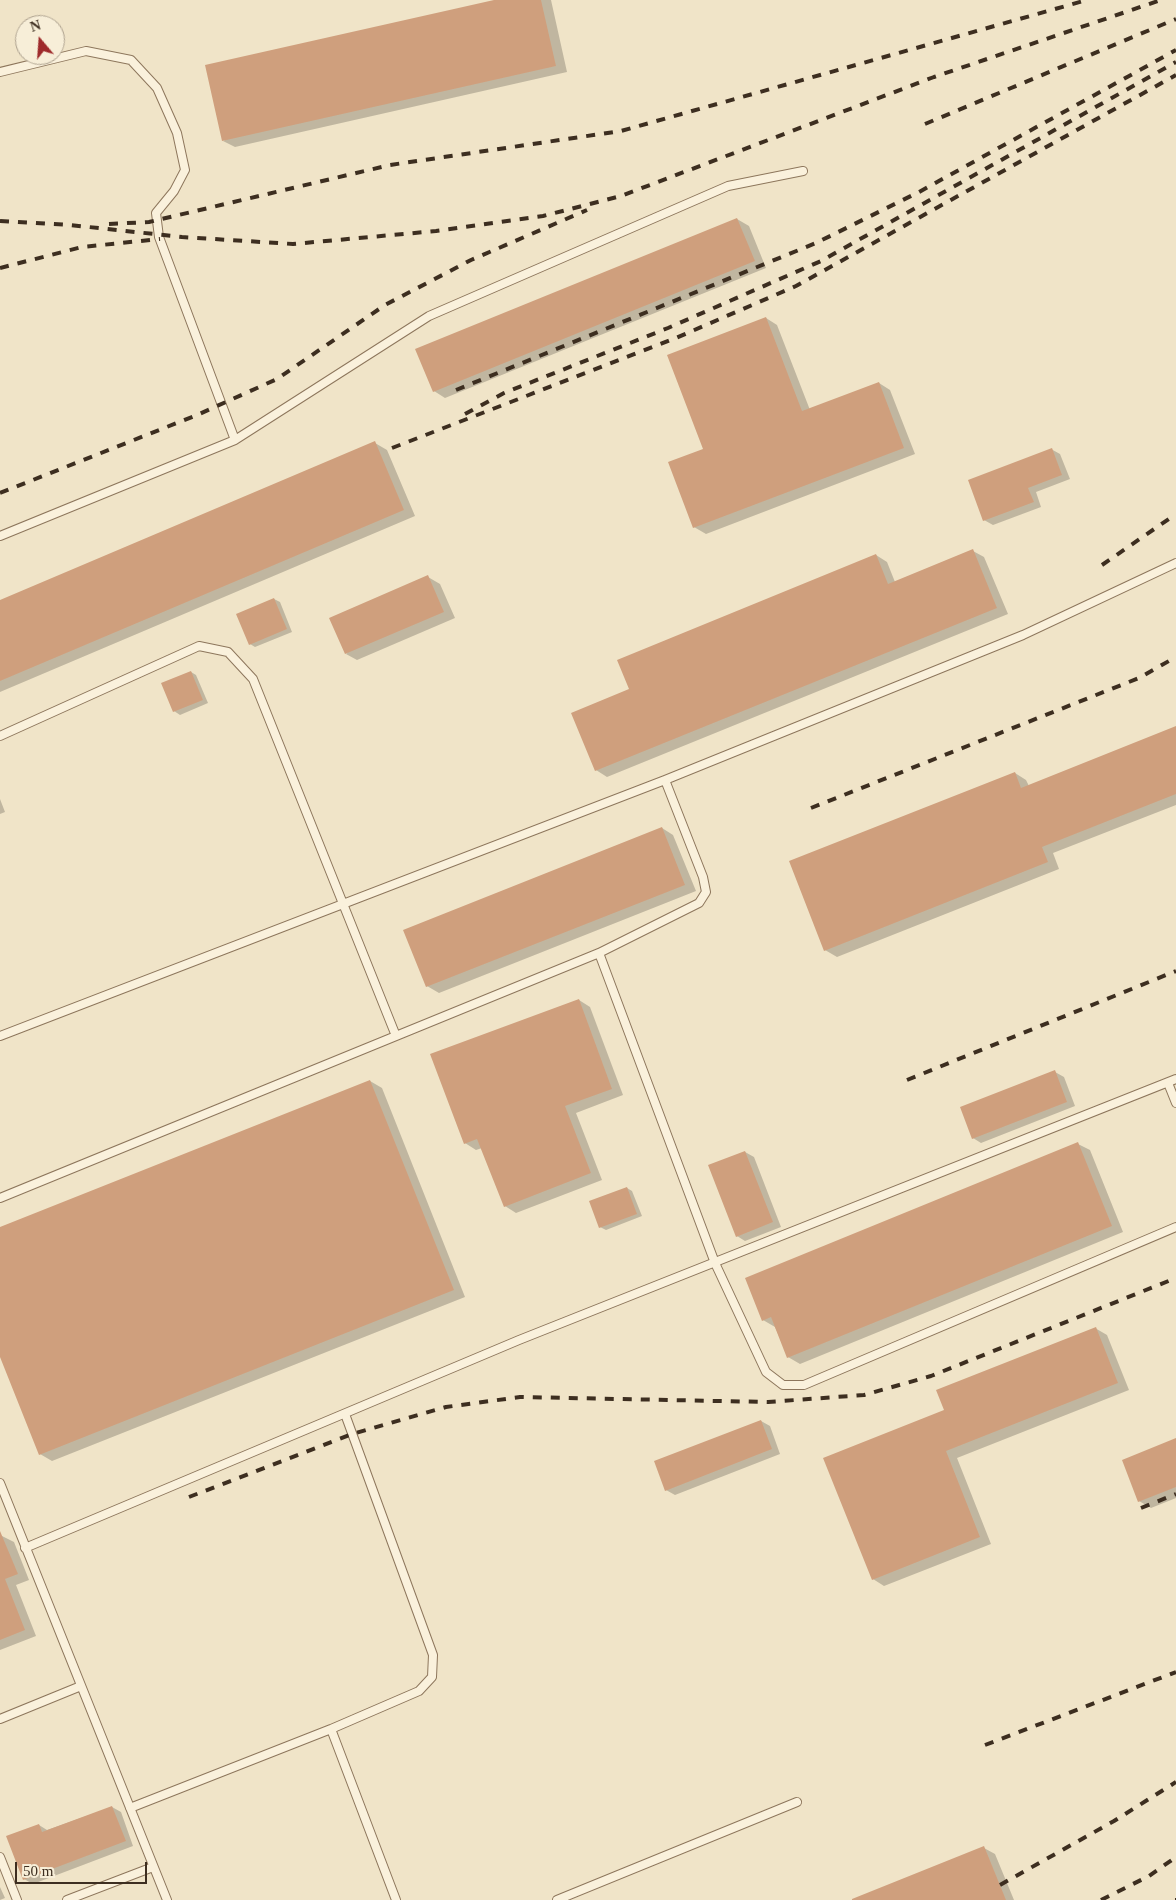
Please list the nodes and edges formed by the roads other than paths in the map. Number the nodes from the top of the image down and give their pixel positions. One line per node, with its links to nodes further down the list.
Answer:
1 (0, 72): 3 (lane)
2 (803, 171): 3 (lane)
3 (235, 440): 4 (lane)
4 (0, 536)
5 (1176, 563): 7 (lane)
6 (0, 736): 8 (lane)
7 (665, 780): 8 (lane); 9 (lane)
8 (345, 904): 10 (lane); 11 (lane)
9 (599, 953): 11 (lane); 17 (lane)
10 (0, 1036)
11 (396, 1036): 15 (lane)
12 (1176, 1080): 13 (lane)
13 (1168, 1083): 14 (lane); 17 (lane)
14 (1176, 1103)
15 (0, 1198)
16 (1176, 1227): 17 (lane)
17 (715, 1263): 18 (lane)
18 (345, 1414): 20 (lane); 23 (lane)
19 (0, 1483): 20 (lane)
20 (26, 1548): 21 (lane)
21 (81, 1686): 22 (lane); 25 (lane)
22 (0, 1718)
23 (331, 1729): 25 (lane); 31 (lane)
24 (797, 1802): 32 (lane)
25 (130, 1808): 27 (lane)
26 (0, 1857): 28 (lane)
27 (153, 1867): 29 (lane); 30 (lane)
28 (17, 1900)
29 (66, 1900)
30 (167, 1900)
31 (396, 1900)
32 (557, 1900)

